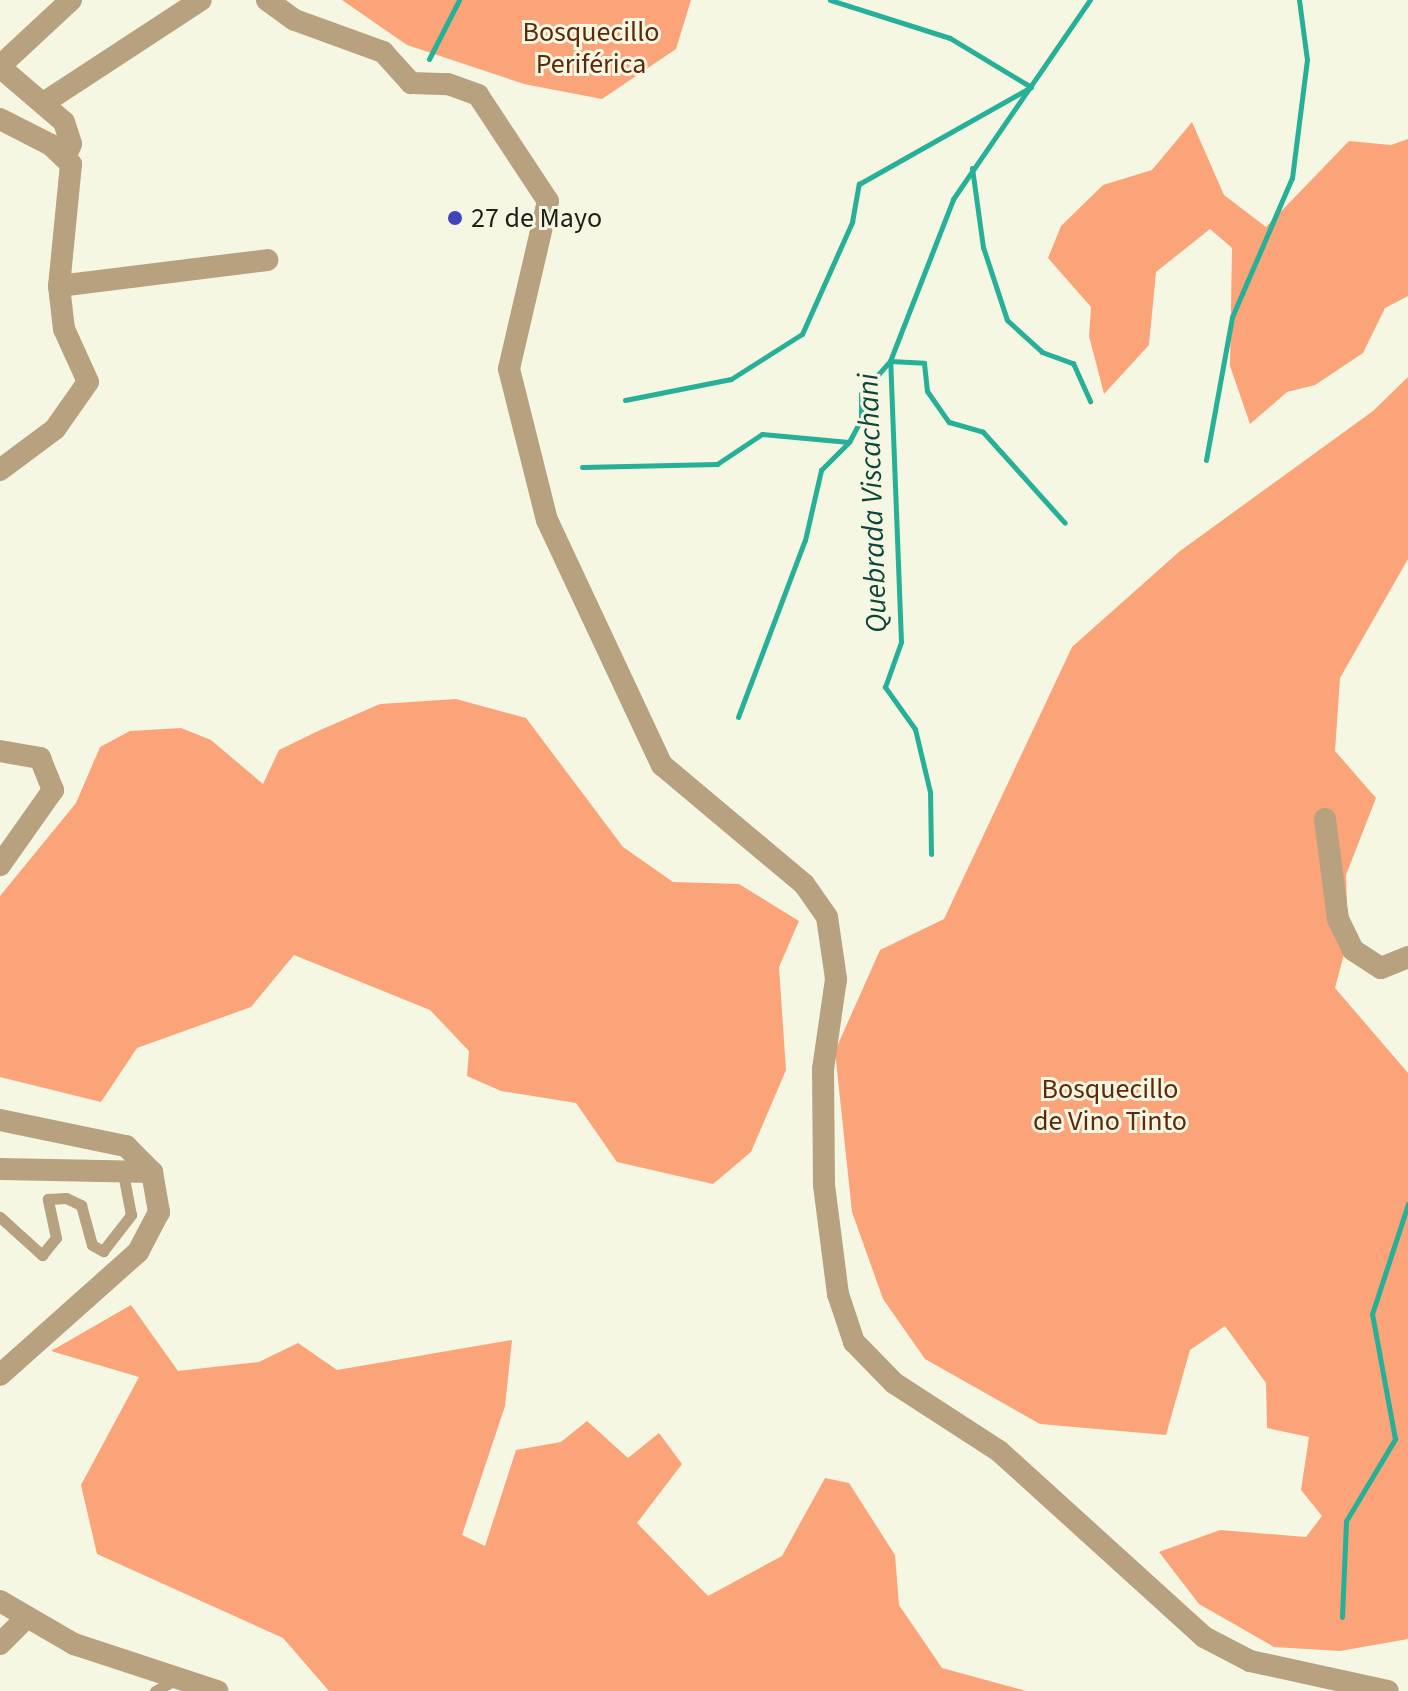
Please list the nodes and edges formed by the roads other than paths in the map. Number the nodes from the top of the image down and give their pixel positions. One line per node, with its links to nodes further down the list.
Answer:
1 (71, 0): 4 (street)
2 (201, 0): 5 (street)
3 (267, 0): 27 (street)
4 (0, 66): 5 (street)
5 (45, 102): 7 (street)
6 (0, 119): 7 (street)
7 (66, 156): 9 (street)
8 (267, 260): 9 (street)
9 (59, 286): 10 (street)
10 (0, 470)
11 (0, 751): 13 (street)
12 (1325, 819): 14 (street)
13 (0, 865)
14 (1408, 957)
15 (0, 1120): 17 (street)
16 (0, 1169): 18 (street)
17 (152, 1172): 18 (street); 20 (street)
18 (123, 1173): 19 (lane)
19 (0, 1217)
20 (0, 1375)
21 (0, 1601): 22 (street)
22 (25, 1619): 23 (street); 24 (street)
23 (0, 1644)
24 (182, 1677): 25 (lane); 26 (street)
25 (155, 1691)
26 (217, 1691)
27 (1388, 1691)

